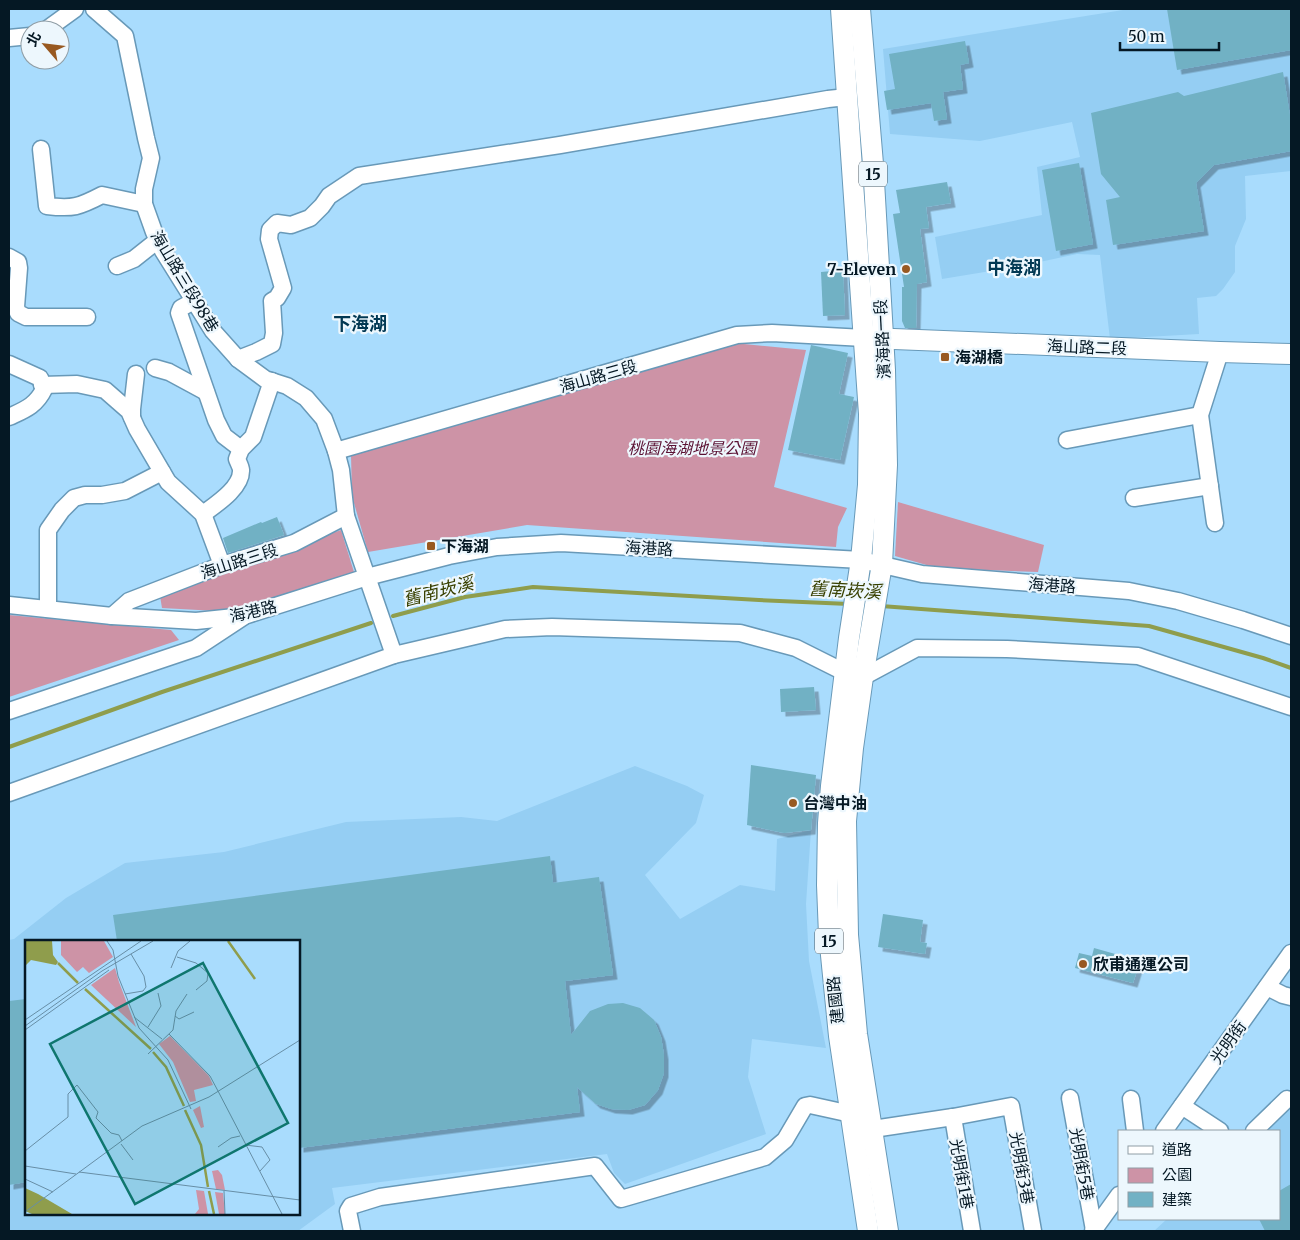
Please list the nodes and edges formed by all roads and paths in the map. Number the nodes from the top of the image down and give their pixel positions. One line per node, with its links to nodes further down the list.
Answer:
1 (75, 9): 4 (street)
2 (94, 9): 7 (street)
3 (851, 12): 5 (main road, 濱海路一段 / 15); 13 (main road, 濱海路一段 / 15)
4 (60, 20)
5 (847, 97): 13 (main road, 濱海路一段 / 15); 16 (street)
6 (41, 150): 7 (street)
7 (144, 204): 8 (street, 海山路三段98巷)
8 (158, 240): 10 (street); 11 (street, 海山路三段98巷)
9 (9, 257): 12 (street)
10 (118, 266)
11 (194, 301): 16 (street, 海山路三段98巷); 22 (street)
12 (87, 316)
13 (873, 338): 14 (main road, 海山路二段); 28 (street, 海山路三段); 36 (main road, 濱海路一段 / 15); 37 (main road, 濱海路一段 / 15)
14 (1220, 352): 15 (main road, 海山路二段); 23 (street)
15 (1290, 352)
16 (238, 358): 20 (street, 海山路三段98巷)
17 (9, 364): 21 (street)
18 (155, 368): 22 (street)
19 (136, 374): 25 (street)
20 (272, 381): 27 (street); 28 (street, 海山路三段98巷)
21 (42, 386): 24 (street); 25 (street)
22 (206, 392): 27 (street)
23 (1200, 415): 26 (street); 30 (street)
24 (9, 417)
25 (132, 418): 29 (street)
26 (1067, 440)
27 (241, 449): 32 (street)
28 (336, 451): 33 (street, 海山路三段98巷)
29 (162, 472): 32 (street); 40 (street)
30 (1210, 486): 31 (street); 34 (street)
31 (1134, 498)
32 (203, 514): 35 (street)
33 (346, 516): 35 (street, 海山路三段); 38 (street, 海山路三段98巷)
34 (1216, 523)
35 (222, 565): 41 (street, 海山路三段)
36 (860, 568): 37 (street, 海港路); 38 (street, 海港路); 45 (main road, 建國路 / 15)
37 (881, 572): 43 (street, 海港路); 45 (main road, 建國路 / 15)
38 (367, 578): 42 (street, 海港路); 44 (street, 海山路三段98巷)
39 (9, 605): 40 (street, 海港路)
40 (48, 610): 41 (street, 海港路)
41 (112, 616): 42 (street, 海港路)
42 (244, 616): 47 (street)
43 (1291, 636)
44 (394, 655): 45 (street); 48 (street)
45 (854, 674): 46 (street); 56 (main road, 建國路 / 15); 58 (main road, 建國路 / 15)
46 (1291, 707)
47 (9, 712)
48 (9, 794)
49 (1291, 953): 50 (street, 光明街)
50 (1267, 987): 51 (street); 55 (street, 光明街)
51 (1291, 997)
52 (1070, 1098): 64 (street, 光明街5巷)
53 (1132, 1099): 59 (street)
54 (1287, 1099): 62 (street)
55 (1182, 1106): 60 (street, 光明街); 61 (street)
56 (851, 1114): 65 (street); 66 (main road, 建國路 / 15)
57 (953, 1117): 58 (street); 68 (street, 光明街1巷); 69 (street, 光明街3巷)
58 (873, 1129): 67 (main road, 建國路 / 15)
59 (1135, 1130)
60 (1165, 1130)
61 (1218, 1130)
62 (1255, 1130)
63 (1118, 1196): 64 (street)
64 (1093, 1230)
65 (352, 1231)
66 (868, 1231)
67 (888, 1231)
68 (972, 1231)
69 (1033, 1231)

